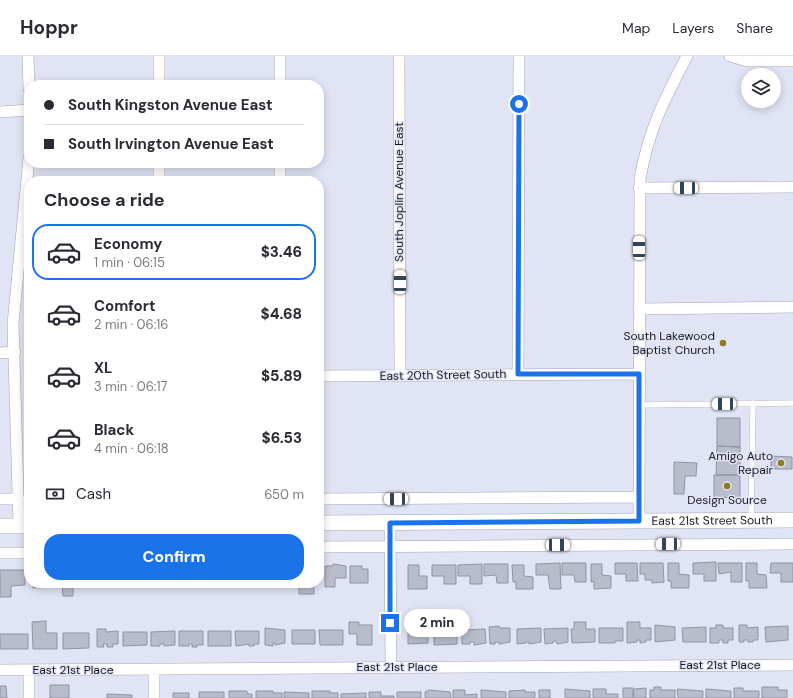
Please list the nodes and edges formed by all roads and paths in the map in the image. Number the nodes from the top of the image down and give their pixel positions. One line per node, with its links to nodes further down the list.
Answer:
1 (28, 56): 9 (street)
2 (160, 56): 10 (street)
3 (280, 56): 11 (street)
4 (399, 56): 24 (street, South Joplin Avenue East)
5 (519, 56): 21 (street)
6 (687, 56): 15 (street)
7 (730, 56): 8 (street)
8 (793, 61)
9 (29, 80)
10 (159, 80)
11 (280, 80)
12 (24, 110): 13 (street)
13 (0, 112)
14 (793, 186): 15 (street)
15 (639, 188): 18 (street)
16 (24, 206): 19 (street)
17 (793, 307): 18 (street)
18 (639, 309): 22 (street)
19 (15, 352): 20 (street); 30 (street)
20 (0, 353)
21 (518, 374): 22 (street, East 20th Street South); 24 (street, East 20th Street South)
22 (639, 374): 27 (street)
23 (324, 376): 24 (street, East 20th Street South)
24 (400, 376)
25 (753, 403): 26 (lane); 27 (lane); 32 (lane)
26 (793, 403)
27 (639, 405): 28 (street)
28 (639, 497): 31 (street); 34 (street)
29 (0, 499): 30 (street)
30 (19, 499): 38 (street)
31 (324, 499)
32 (751, 520): 33 (main road, East 21st Street South); 34 (main road, East 21st Street South)
33 (793, 520)
34 (639, 521): 36 (main road, East 21st Street South)
35 (324, 523): 36 (main road, East 21st Street South)
36 (390, 523): 40 (street)
37 (0, 526): 38 (main road)
38 (24, 526)
39 (793, 544): 40 (street, East 21st Street South)
40 (390, 546): 41 (street, East 21st Street South); 45 (street)
41 (324, 547)
42 (0, 553): 43 (street)
43 (24, 553)
44 (793, 664): 45 (street, East 21st Place)
45 (391, 668): 46 (street, East 21st Place)
46 (154, 669): 48 (street, East 21st Place); 50 (street)
47 (0, 670): 48 (street, East 21st Place)
48 (29, 670): 49 (street)
49 (29, 698)
50 (154, 698)

